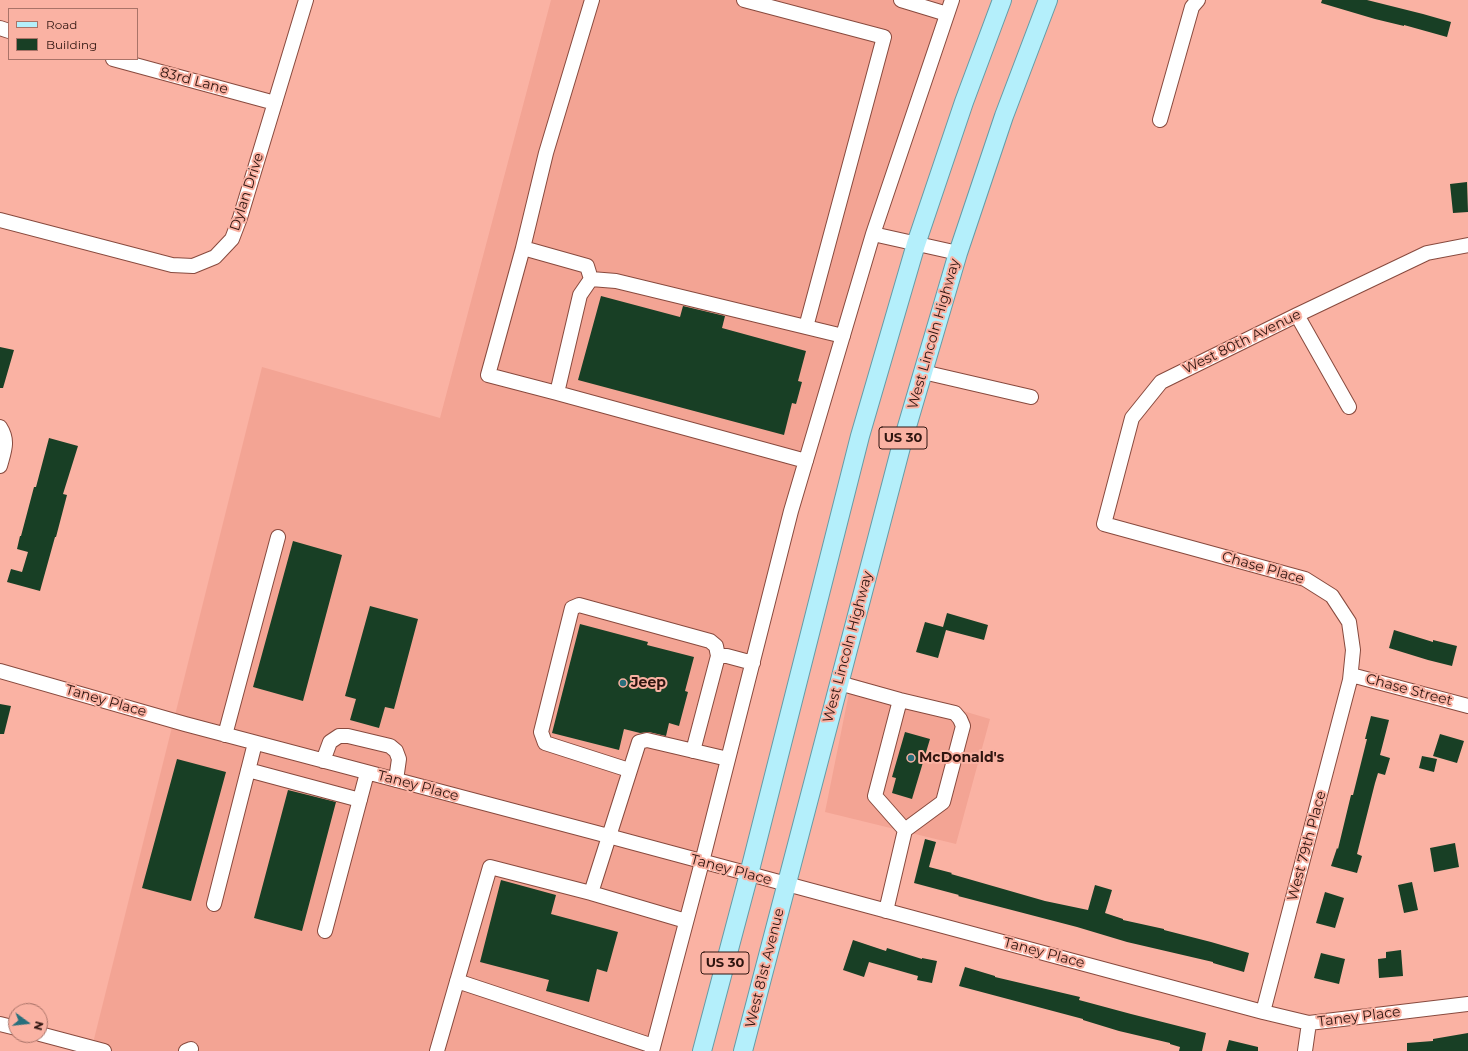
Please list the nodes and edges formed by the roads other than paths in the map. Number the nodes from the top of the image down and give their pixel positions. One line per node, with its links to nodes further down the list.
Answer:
1 (306, 0): 11 (street, Dylan Drive)
2 (592, 0): 17 (street)
3 (744, 0): 21 (street)
4 (901, 0): 9 (street)
5 (952, 0): 9 (street)
6 (1002, 0): 15 (main road, US 30)
7 (1048, 0): 18 (main road, West Lincoln Highway / US 30)
8 (1198, 0): 12 (street)
9 (946, 14): 14 (street)
10 (116, 60): 11 (street, 83rd Lane)
11 (275, 103): 13 (street, Dylan Drive)
12 (1160, 120)
13 (0, 220)
14 (873, 234): 15 (street); 22 (street)
15 (916, 244): 18 (street); 52 (main road, US 30)
16 (1468, 245): 20 (street, West 80th Avenue)
17 (523, 248): 19 (street); 24 (street)
18 (958, 253): 23 (main road, West Lincoln Highway / US 30)
19 (591, 279): 21 (street); 24 (street)
20 (1296, 315): 26 (street); 30 (street, West 80th Avenue)
21 (806, 327): 22 (street)
22 (843, 336): 28 (street)
23 (923, 372): 25 (street); 36 (main road, West Lincoln Highway / US 30)
24 (557, 393): 28 (street)
25 (1031, 397)
26 (1348, 407)
27 (0, 427): 29 (street)
28 (806, 461): 33 (street)
29 (0, 466)
30 (1104, 524): 35 (street, Chase Place)
31 (278, 537): 39 (street)
32 (718, 656): 33 (street); 41 (street); 45 (street)
33 (753, 663): 42 (street)
34 (0, 671): 39 (street, Taney Place)
35 (1350, 680): 38 (street, Chase Street); 61 (street, West 79th Place)
36 (839, 683): 37 (street); 53 (main road, West Lincoln Highway / US 30)
37 (900, 700): 49 (street); 49 (street)
38 (1468, 706)
39 (225, 735): 40 (street, Taney Place)
40 (255, 743): 43 (street, Taney Place); 44 (street)
41 (693, 751): 42 (street); 45 (street)
42 (728, 759): 51 (street)
43 (323, 761): 46 (street, Taney Place); 47 (street)
44 (248, 770): 48 (street); 55 (street)
45 (629, 770): 50 (street)
46 (367, 773): 47 (street, Taney Place); 48 (street)
47 (396, 780): 50 (street, Taney Place)
48 (360, 800): 58 (street)
49 (905, 830): 56 (street)
50 (608, 836): 51 (street, Taney Place); 54 (street)
51 (702, 862): 52 (street, Taney Place); 57 (street)
52 (749, 874): 53 (street, Taney Place); 67 (main road, US 30)
53 (786, 884): 56 (street, Taney Place); 68 (main road, West 81st Avenue / US 30)
54 (591, 893): 57 (street); 59 (street)
55 (214, 904)
56 (886, 911): 61 (street, Taney Place)
57 (686, 920): 64 (street)
58 (325, 931)
59 (457, 982): 64 (street); 66 (street)
60 (1468, 1004): 62 (street, Taney Place)
61 (1263, 1012): 62 (street, Taney Place)
62 (1309, 1023): 69 (street)
63 (48, 1036): 65 (street)
64 (652, 1049)
65 (104, 1051)
66 (437, 1051)
67 (702, 1051)
68 (744, 1051)
69 (1305, 1051)

